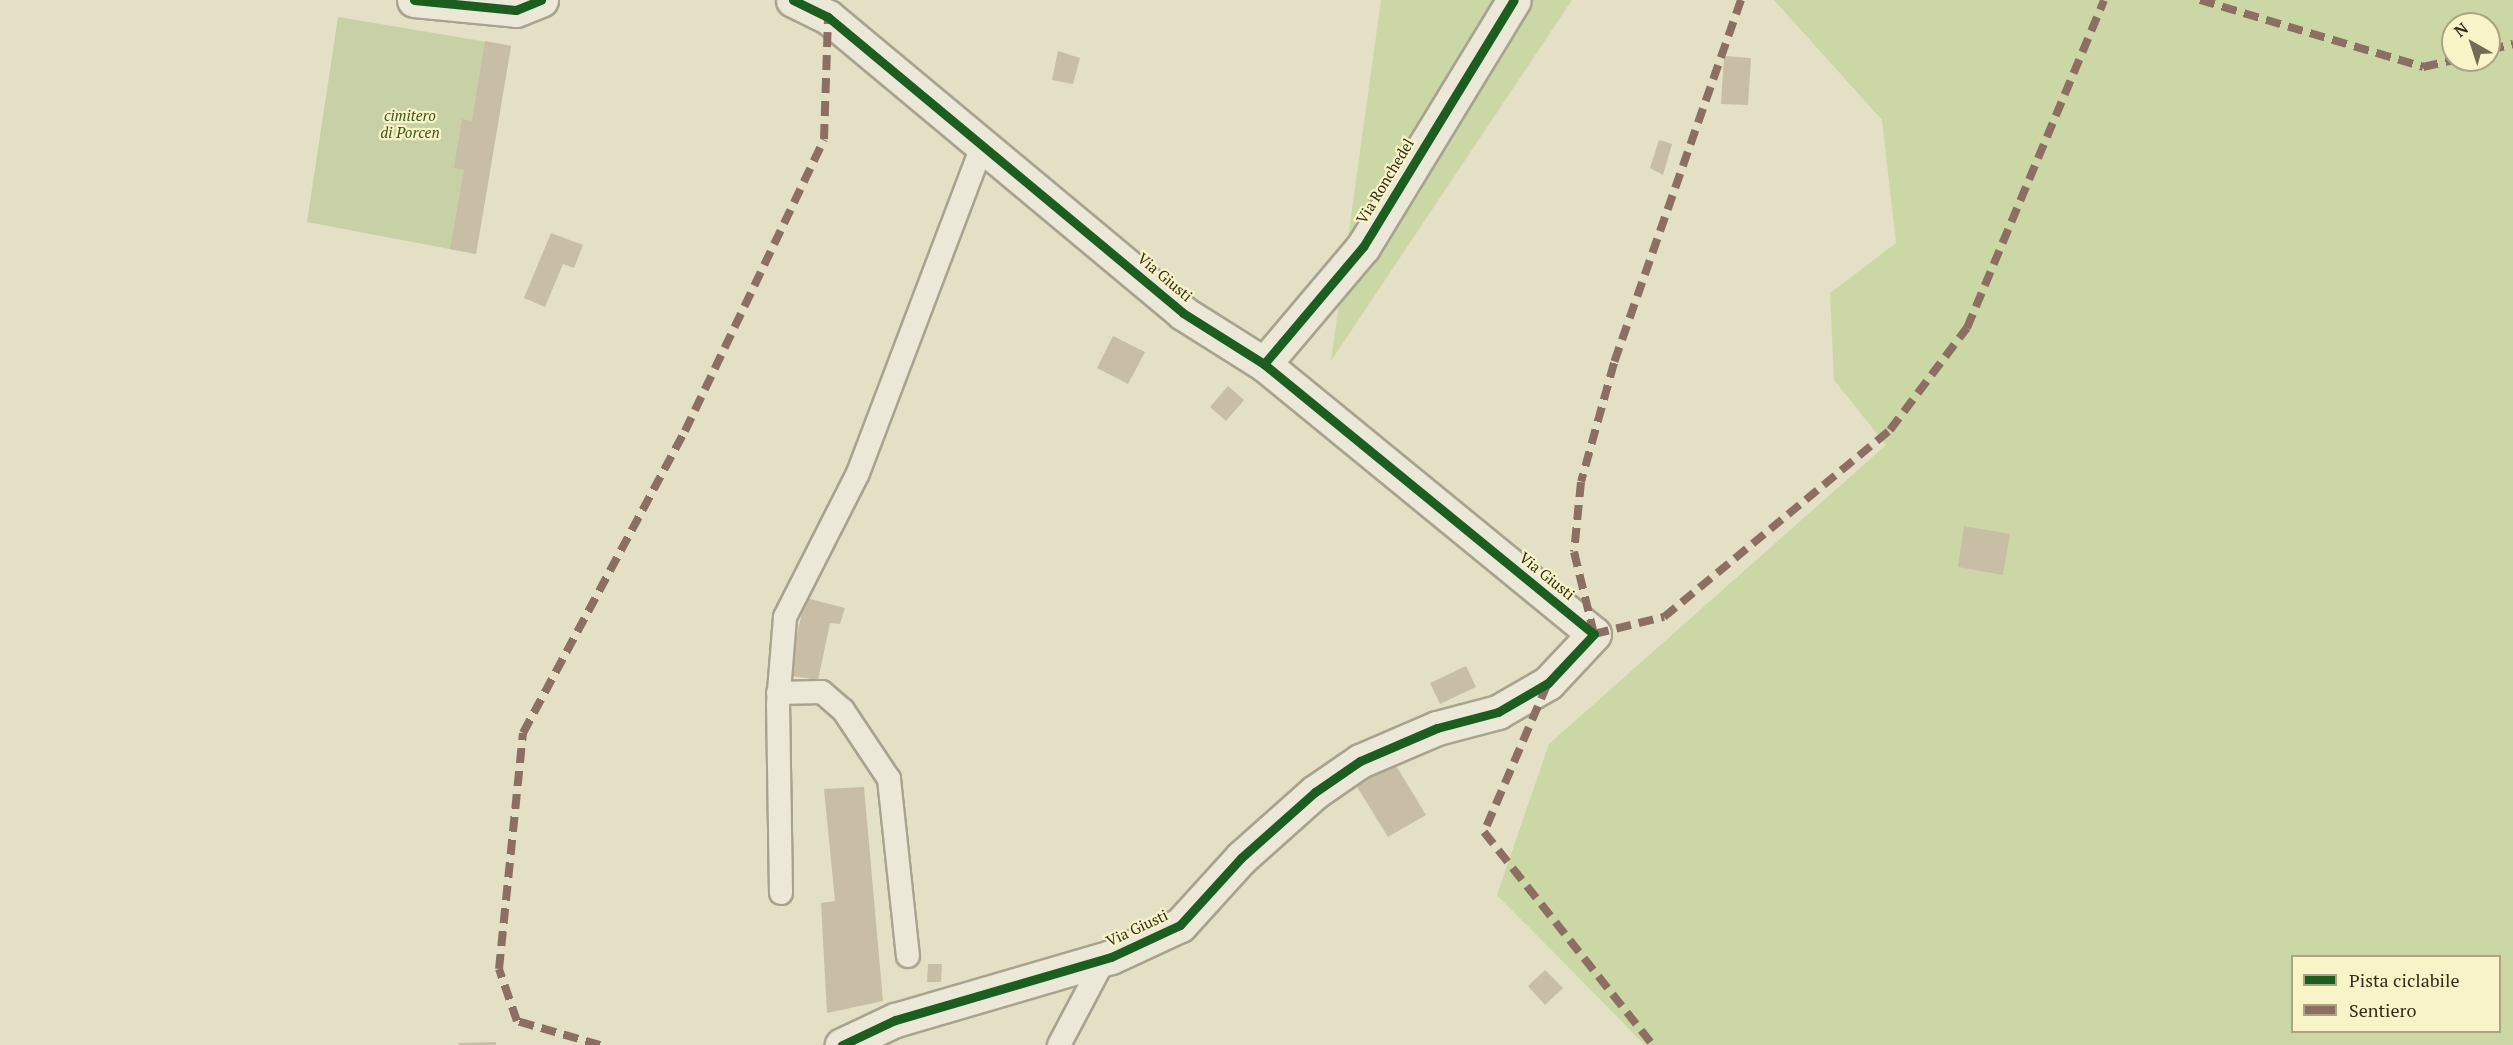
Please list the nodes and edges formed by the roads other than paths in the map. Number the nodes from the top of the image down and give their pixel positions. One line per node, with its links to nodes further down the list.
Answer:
1 (414, 0): 2 (street)
2 (542, 0)
3 (793, 0): 5 (street, Via Giusti)
4 (1514, 0): 6 (street, Via Ronchedel)
5 (983, 144): 6 (street, Via Giusti); 7 (lane)
6 (1264, 364): 10 (street, Via Giusti)
7 (778, 693): 8 (lane); 9 (lane)
8 (781, 893)
9 (908, 956)
10 (1104, 960): 11 (street, Via Giusti); 12 (lane)
11 (842, 1045)
12 (1059, 1045)

